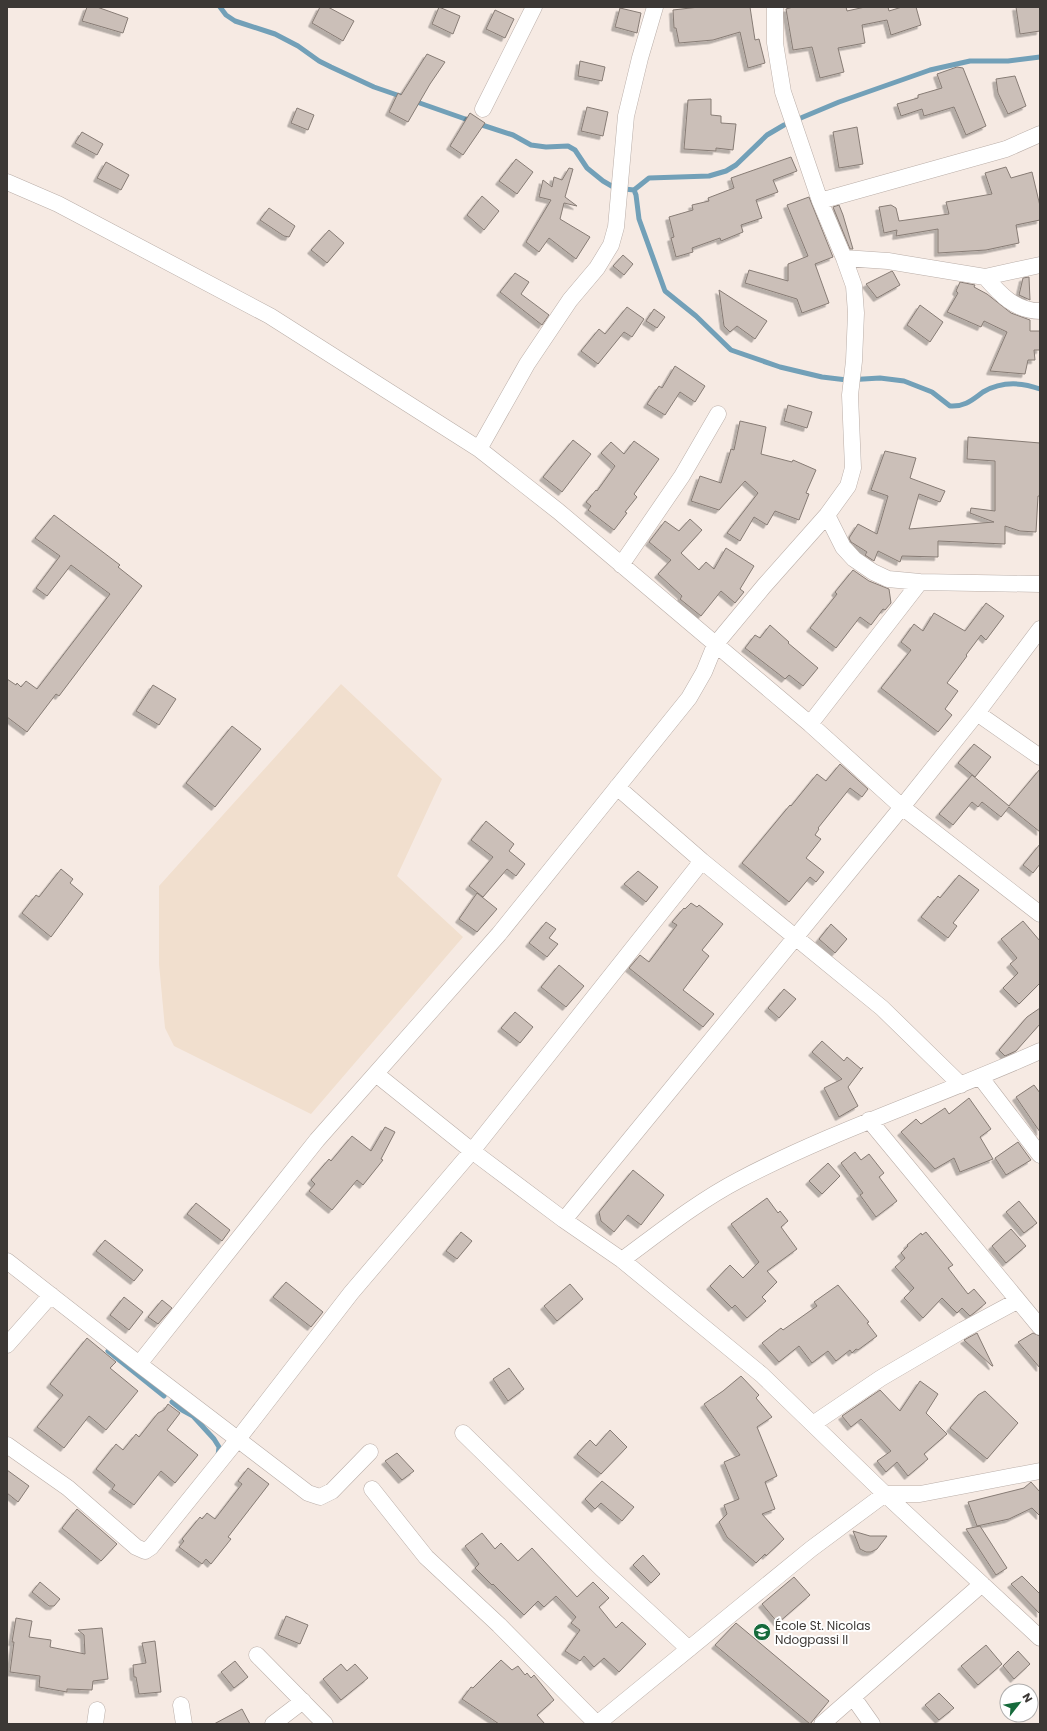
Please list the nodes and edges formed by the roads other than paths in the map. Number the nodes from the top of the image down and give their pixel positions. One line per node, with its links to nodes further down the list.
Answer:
1 (534, 7): 4 (street)
2 (656, 7): 13 (street)
3 (775, 7): 7 (street)
4 (483, 109)
5 (1040, 134): 7 (street)
6 (7, 182): 13 (street)
7 (820, 201): 8 (street)
8 (844, 258): 10 (street); 14 (street)
9 (1040, 265): 10 (street)
10 (985, 277): 11 (street)
11 (1040, 311)
12 (718, 414): 15 (street)
13 (479, 449): 15 (street)
14 (827, 515): 16 (street); 19 (street)
15 (621, 565): 19 (street)
16 (920, 582): 17 (street); 21 (street)
17 (1040, 584)
18 (1040, 629): 20 (street)
19 (715, 645): 21 (street); 23 (street)
20 (977, 712): 22 (street); 24 (street)
21 (810, 724): 24 (street)
22 (1040, 757)
23 (617, 788): 25 (street); 29 (street)
24 (902, 807): 26 (street); 27 (street)
25 (702, 861): 27 (street); 33 (street)
26 (1040, 914)
27 (795, 937): 31 (street); 35 (street)
28 (1040, 1051): 30 (street)
29 (376, 1074): 33 (street); 42 (street)
30 (981, 1078): 31 (street); 34 (street)
31 (961, 1085): 32 (street)
32 (869, 1120): 36 (street); 39 (street)
33 (472, 1151): 35 (street); 45 (street)
34 (1040, 1155)
35 (564, 1220): 36 (street)
36 (622, 1260): 43 (street)
37 (7, 1261): 38 (street)
38 (51, 1295): 41 (street); 42 (street)
39 (1017, 1301): 40 (street); 43 (street)
40 (1040, 1326)
41 (7, 1345)
42 (138, 1364): 45 (street)
43 (813, 1424): 50 (street)
44 (463, 1433): 53 (street)
45 (238, 1439): 46 (street); 47 (street)
46 (7, 1445)
47 (370, 1452)
48 (1040, 1471): 50 (street)
49 (372, 1490): 61 (street)
50 (885, 1494): 51 (street); 53 (street)
51 (982, 1584): 52 (street); 55 (street)
52 (1040, 1638)
53 (689, 1649): 61 (street)
54 (257, 1655): 56 (street)
55 (853, 1697): 62 (street); 63 (street)
56 (303, 1701): 58 (street); 60 (street)
57 (181, 1705): 59 (street)
58 (280, 1722)
59 (184, 1724)
60 (325, 1724)
61 (597, 1724)
62 (822, 1724)
63 (872, 1724)

